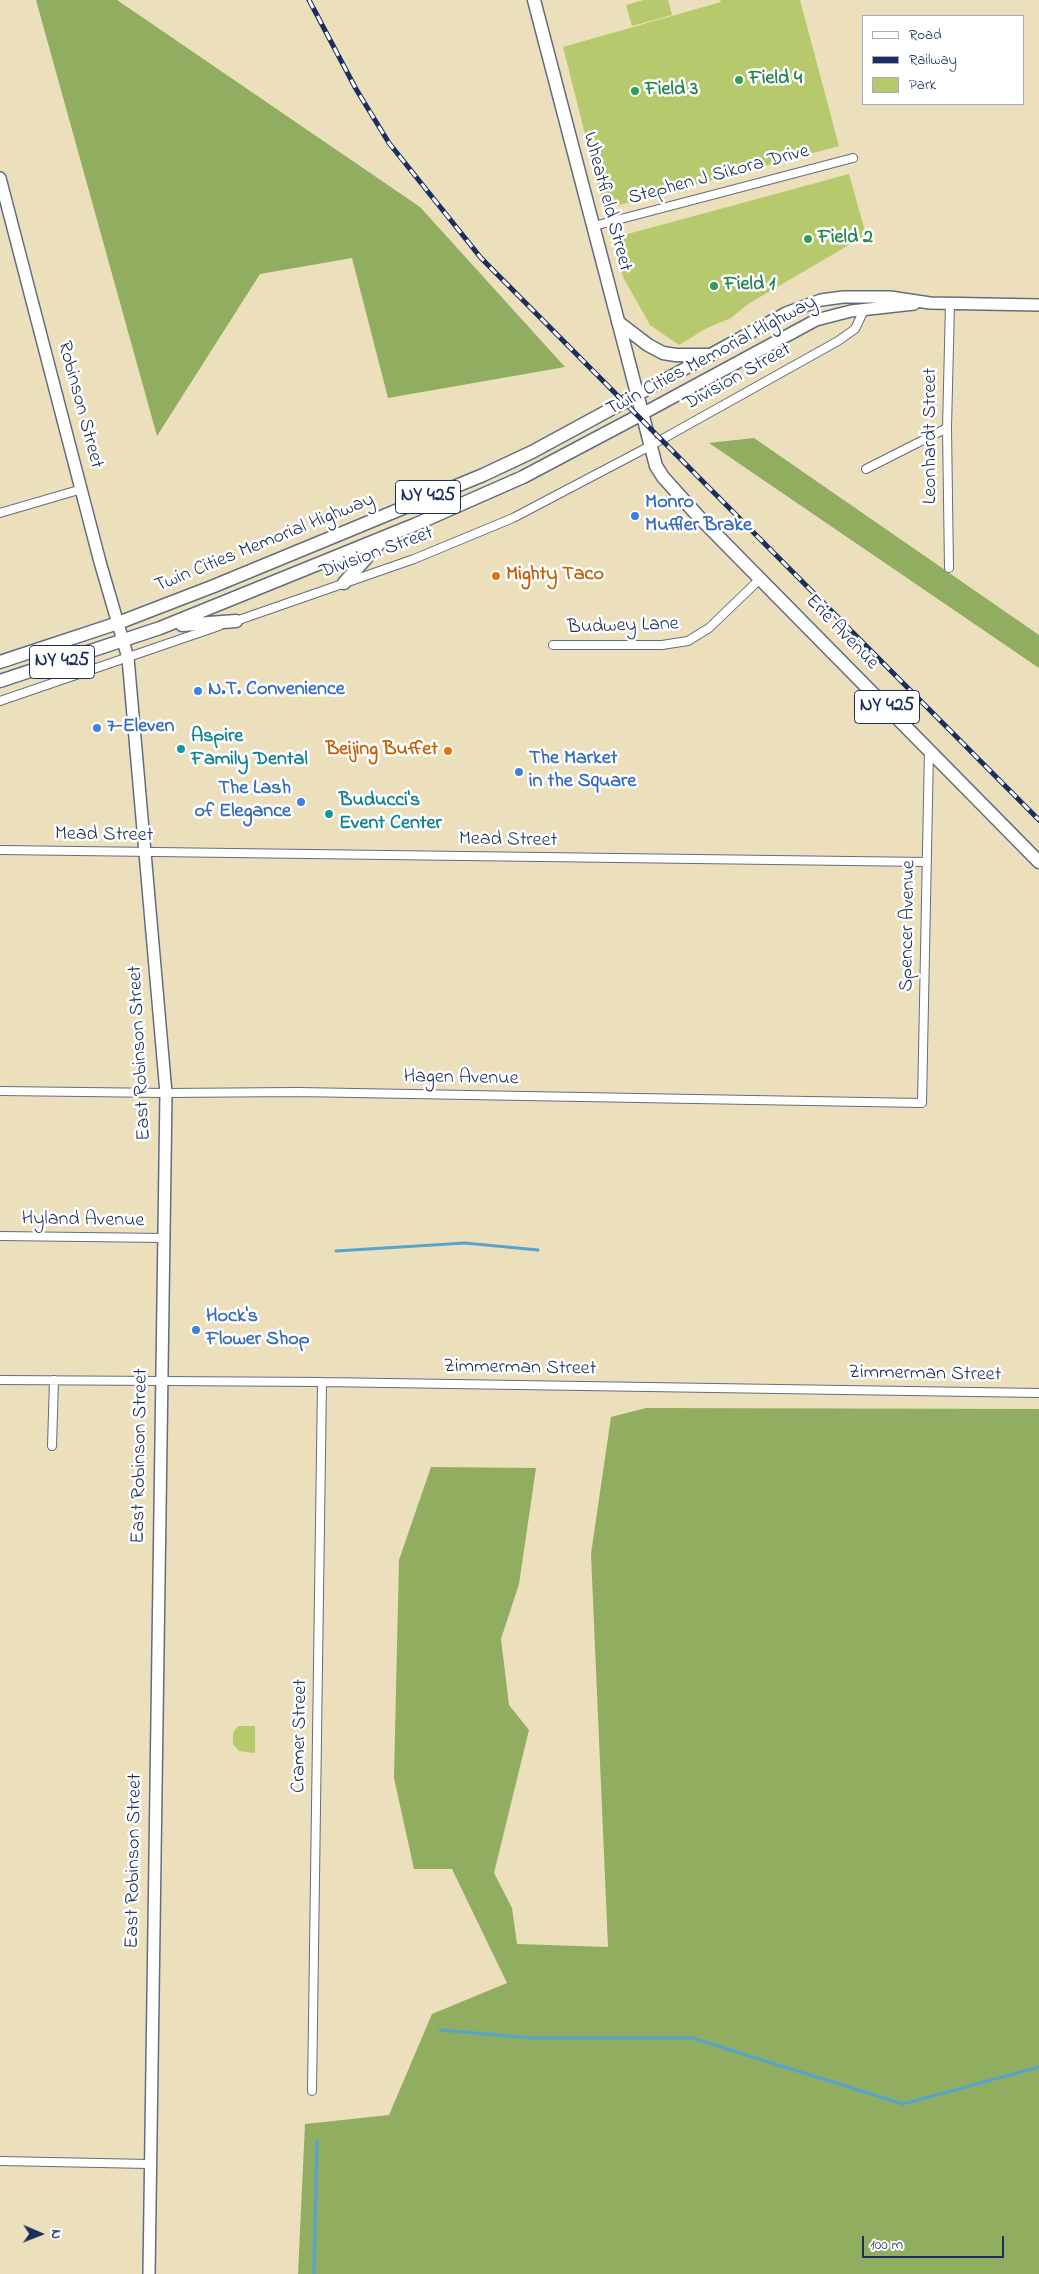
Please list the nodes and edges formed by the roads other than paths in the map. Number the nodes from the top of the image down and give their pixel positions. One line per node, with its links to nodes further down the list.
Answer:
1 (534, 0): 4 (main road, Wheatfield Street)
2 (853, 158): 4 (street, Stephen J Sikora Drive)
3 (0, 178): 16 (street, Robinson Street)
4 (594, 226): 9 (main road, Wheatfield Street)
5 (930, 302): 6 (street); 8 (street, Twin Cities Memorial Highway); 10 (street, Twin Cities Memorial Highway)
6 (950, 303): 7 (street); 13 (street, Leonhardt Street)
7 (1039, 305)
8 (865, 308): 12 (street, Twin Cities Memorial Highway); 14 (street, Division Street)
9 (618, 322): 10 (main road); 11 (main road, Wheatfield Street)
10 (710, 355): 11 (street, Twin Cities Memorial Highway)
11 (636, 395): 12 (main road, Wheatfield Street / NY 425); 23 (main road, Twin Cities Memorial Highway / NY 425)
12 (642, 414): 14 (main road, Erie Avenue / NY 425); 18 (main road, Twin Cities Memorial Highway / NY 425)
13 (947, 428): 15 (street); 19 (street, Leonhardt Street)
14 (650, 446): 20 (main road, Erie Avenue / NY 425); 21 (street, Division Street)
15 (866, 469)
16 (82, 489): 17 (street); 23 (street, Robinson Street)
17 (0, 513)
18 (385, 536): 21 (main road); 24 (main road, Twin Cities Memorial Highway / NY 425)
19 (949, 568)
20 (761, 578): 26 (street, Budwey Lane); 31 (main road, Erie Avenue / NY 425)
21 (344, 584): 22 (street, Division Street)
22 (236, 621): 24 (main road); 27 (street, Division Street)
23 (118, 623): 25 (street, Robinson Street); 28 (main road, Twin Cities Memorial Highway / NY 425)
24 (160, 628): 25 (main road, Twin Cities Memorial Highway / NY 425)
25 (123, 641): 27 (street, East Robinson Street); 29 (main road, Twin Cities Memorial Highway / NY 425)
26 (553, 645)
27 (128, 658): 30 (street, Division Street); 33 (street, East Robinson Street)
28 (0, 662)
29 (0, 681)
30 (0, 701)
31 (929, 750): 34 (street, Spencer Avenue); 35 (main road, Erie Avenue / NY 425)
32 (0, 850): 33 (street, Mead Street)
33 (145, 853): 34 (street, Mead Street); 37 (street, East Robinson Street)
34 (927, 862): 38 (street, Spencer Avenue)
35 (1039, 862)
36 (0, 1091): 37 (street, Hagen Avenue)
37 (166, 1093): 38 (street, Hagen Avenue); 40 (street, East Robinson Street)
38 (922, 1103)
39 (0, 1236): 40 (street, Hyland Avenue)
40 (165, 1238): 43 (street, East Robinson Street)
41 (0, 1380): 42 (street, Zimmerman Street)
42 (54, 1380): 43 (street, Zimmerman Street); 46 (street)
43 (161, 1381): 44 (street, Zimmerman Street); 49 (street, East Robinson Street)
44 (322, 1382): 45 (street, Zimmerman Street); 47 (street, Cramer Street)
45 (1039, 1393)
46 (52, 1446)
47 (312, 2091)
48 (0, 2161): 49 (street)
49 (149, 2164): 50 (street, East Robinson Street)
50 (149, 2274)

